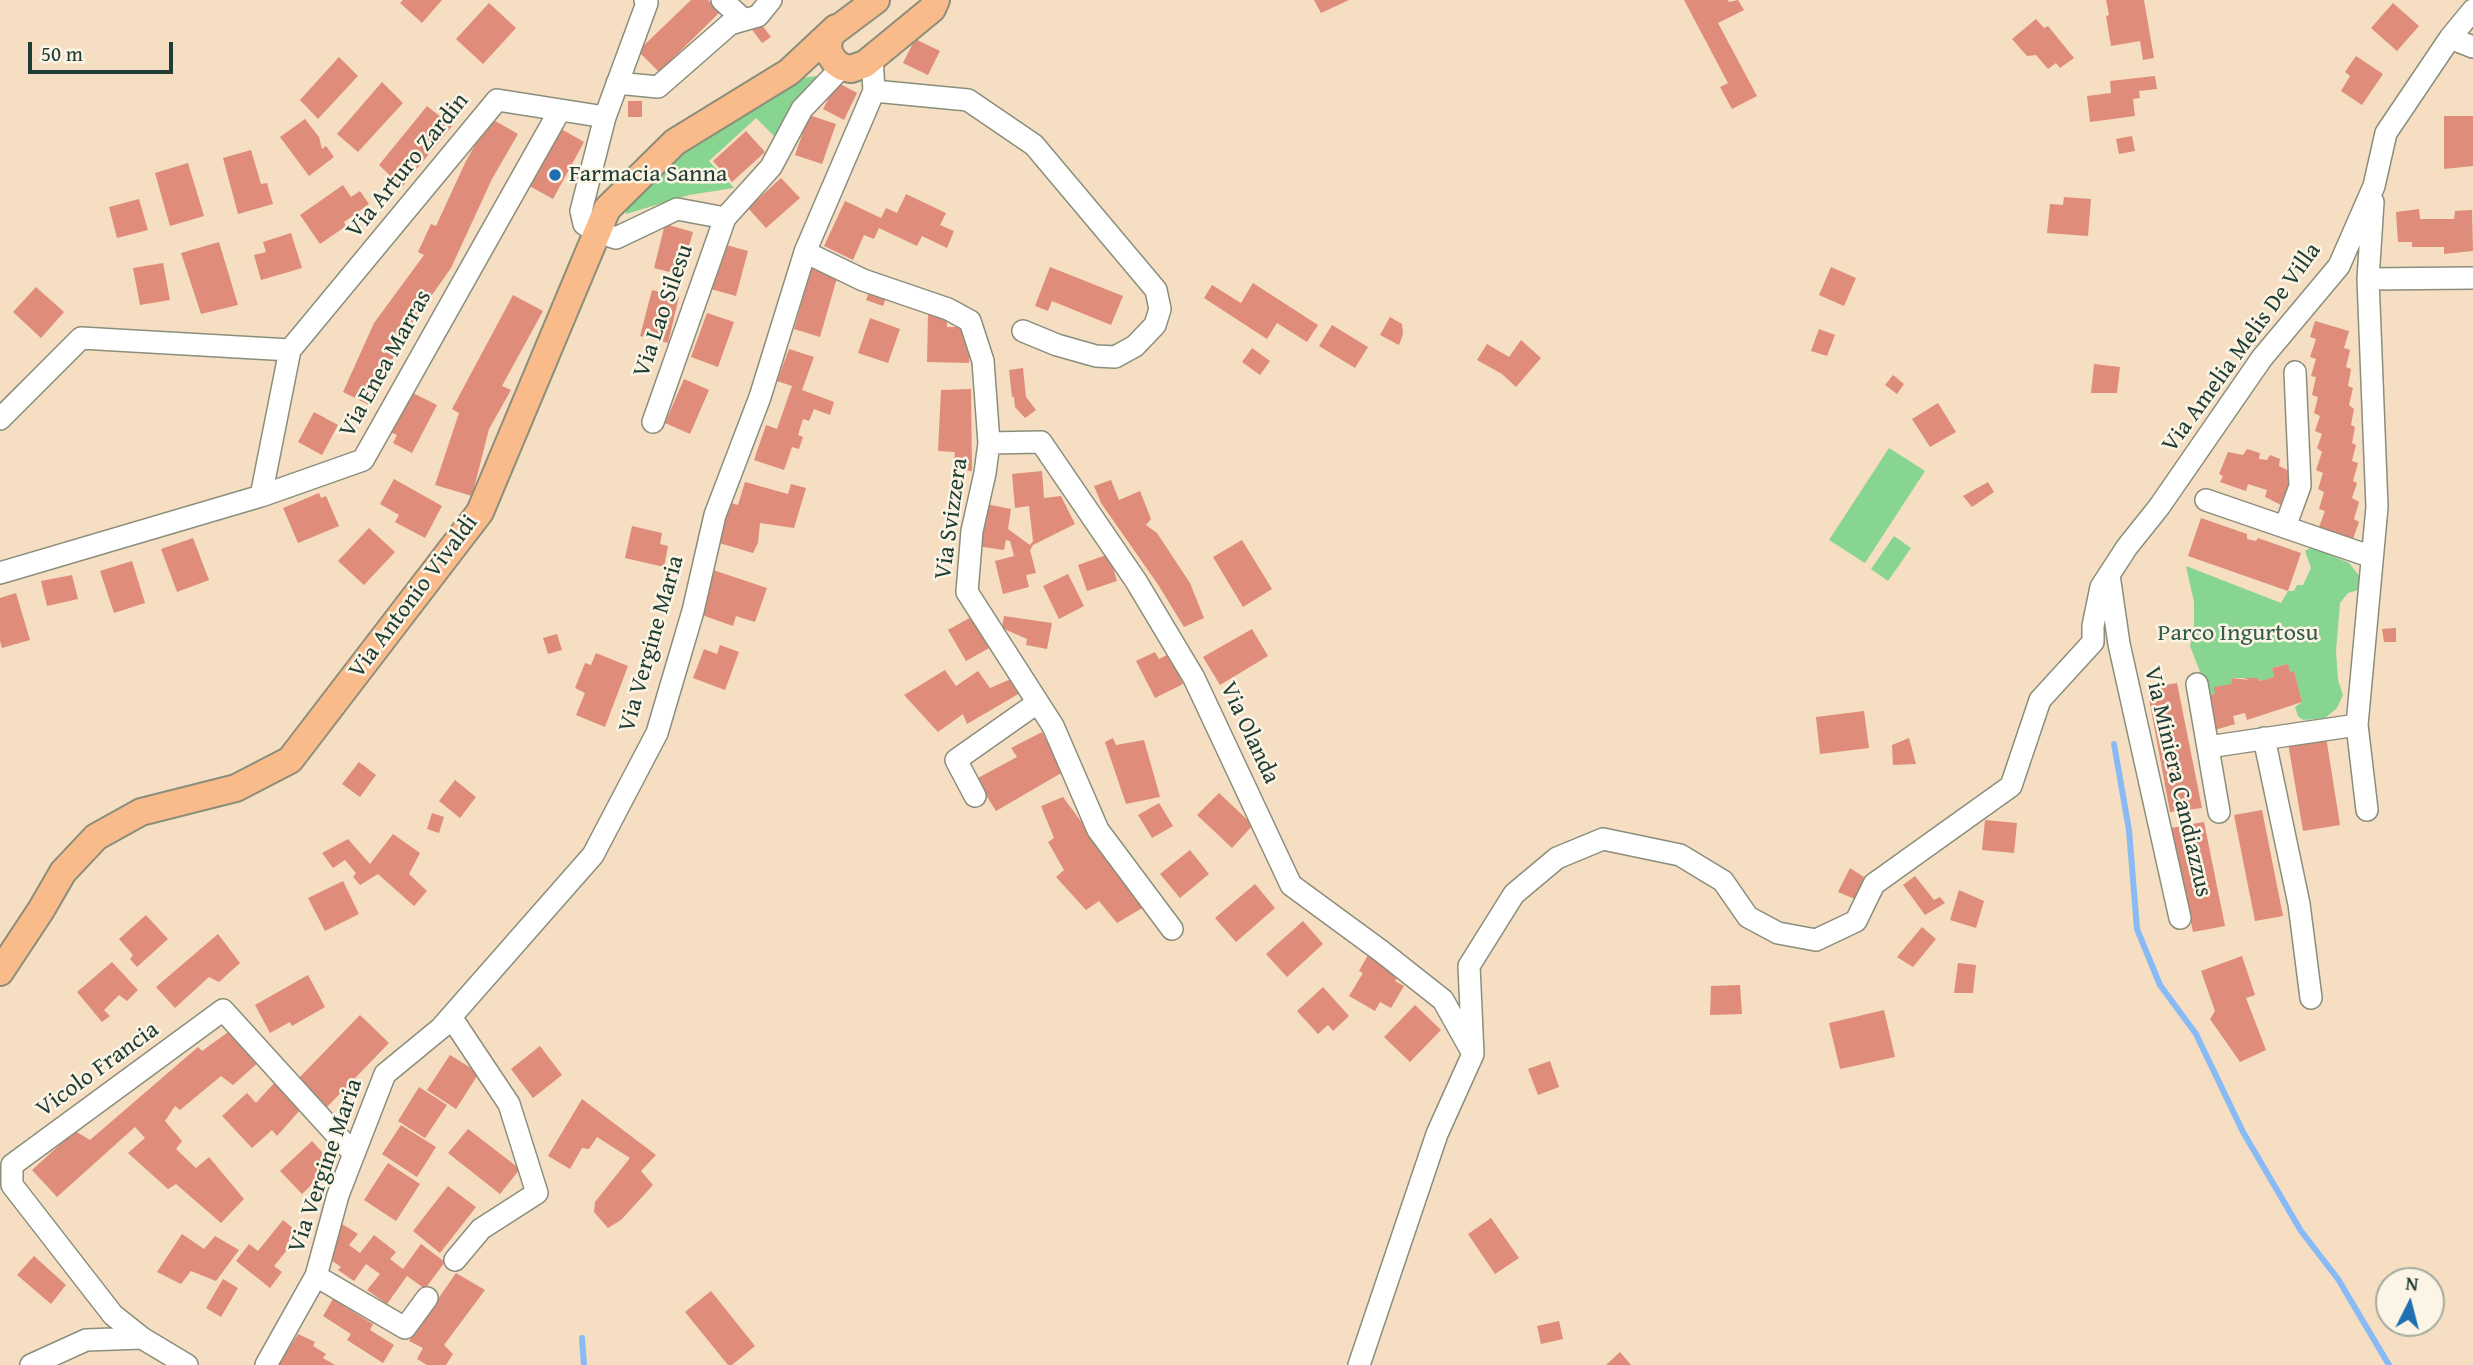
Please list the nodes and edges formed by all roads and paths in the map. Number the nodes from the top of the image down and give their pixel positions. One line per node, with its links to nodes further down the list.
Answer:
1 (722, 0): 7 (street)
2 (771, 0): 7 (street)
3 (876, 0): 8 (main road, Via Antonio Vivaldi)
4 (648, 1): 14 (street)
5 (940, 3): 11 (main road)
6 (2473, 10): 9 (street, Via Amelia Melis De Villa)
7 (744, 20): 14 (street)
8 (836, 28): 12 (main road); 13 (main road, Via Antonio Vivaldi)
9 (2450, 38): 10 (street); 18 (street, Via Amelia Melis De Villa)
10 (2473, 47)
11 (872, 57): 12 (main road, Via Antonio Vivaldi); 15 (street, Via Vergine Maria)
12 (839, 65): 13 (main road, Via Antonio Vivaldi); 19 (street, Via Lao Silesu)
13 (789, 72): 20 (main road, Via Antonio Vivaldi)
14 (617, 83): 17 (street)
15 (874, 92): 21 (street, Via Vergine Maria); 24 (street)
16 (560, 110): 17 (street, Via Arturo Zardin); 25 (street, Via Arturo Zardin); 30 (street, Via Enea Marras)
17 (605, 117): 20 (street)
18 (2374, 186): 23 (street); 35 (street, Via Amelia Melis De Villa)
19 (725, 218): 20 (street, Via Lao Silesu); 28 (street, Via Lao Silesu)
20 (597, 232): 46 (main road, Via Antonio Vivaldi)
21 (805, 253): 29 (street, Via Svizzera); 48 (street, Via Vergine Maria)
22 (2473, 278): 23 (street)
23 (2368, 279): 33 (street)
24 (1023, 331)
25 (290, 350): 27 (street); 30 (street, Via Arturo Zardin)
26 (2295, 372): 32 (street)
27 (0, 419)
28 (653, 422)
29 (989, 443): 37 (street, Via Svizzera); 49 (street, Via Olanda)
30 (261, 496): 34 (street, Via Enea Marras)
31 (2206, 500): 32 (street)
32 (2285, 527): 33 (street)
33 (2372, 557): 38 (street)
34 (0, 573)
35 (2109, 575): 44 (street, Via Miniera Candiazzus); 49 (street, Via Amelia Melis De Villa)
36 (2197, 684): 40 (street)
37 (1037, 703): 41 (street); 45 (street, Via Svizzera)
38 (2357, 725): 39 (street); 42 (street)
39 (2264, 738): 40 (street); 47 (street)
40 (2208, 747): 43 (street)
41 (975, 796)
42 (2367, 810)
43 (2219, 812)
44 (2180, 918)
45 (1172, 929)
46 (0, 972)
47 (2311, 998)
48 (451, 1017): 50 (street, Via Vergine Maria); 51 (street)
49 (1473, 1054): 58 (street)
50 (354, 1154): 52 (street, Via Vergine Maria); 54 (street, Vicolo Francia)
51 (455, 1260)
52 (316, 1276): 53 (street); 57 (street, Via Vergine Maria)
53 (427, 1298)
54 (142, 1338): 55 (street); 56 (street)
55 (30, 1365)
56 (187, 1365)
57 (267, 1365)
58 (1359, 1365)

